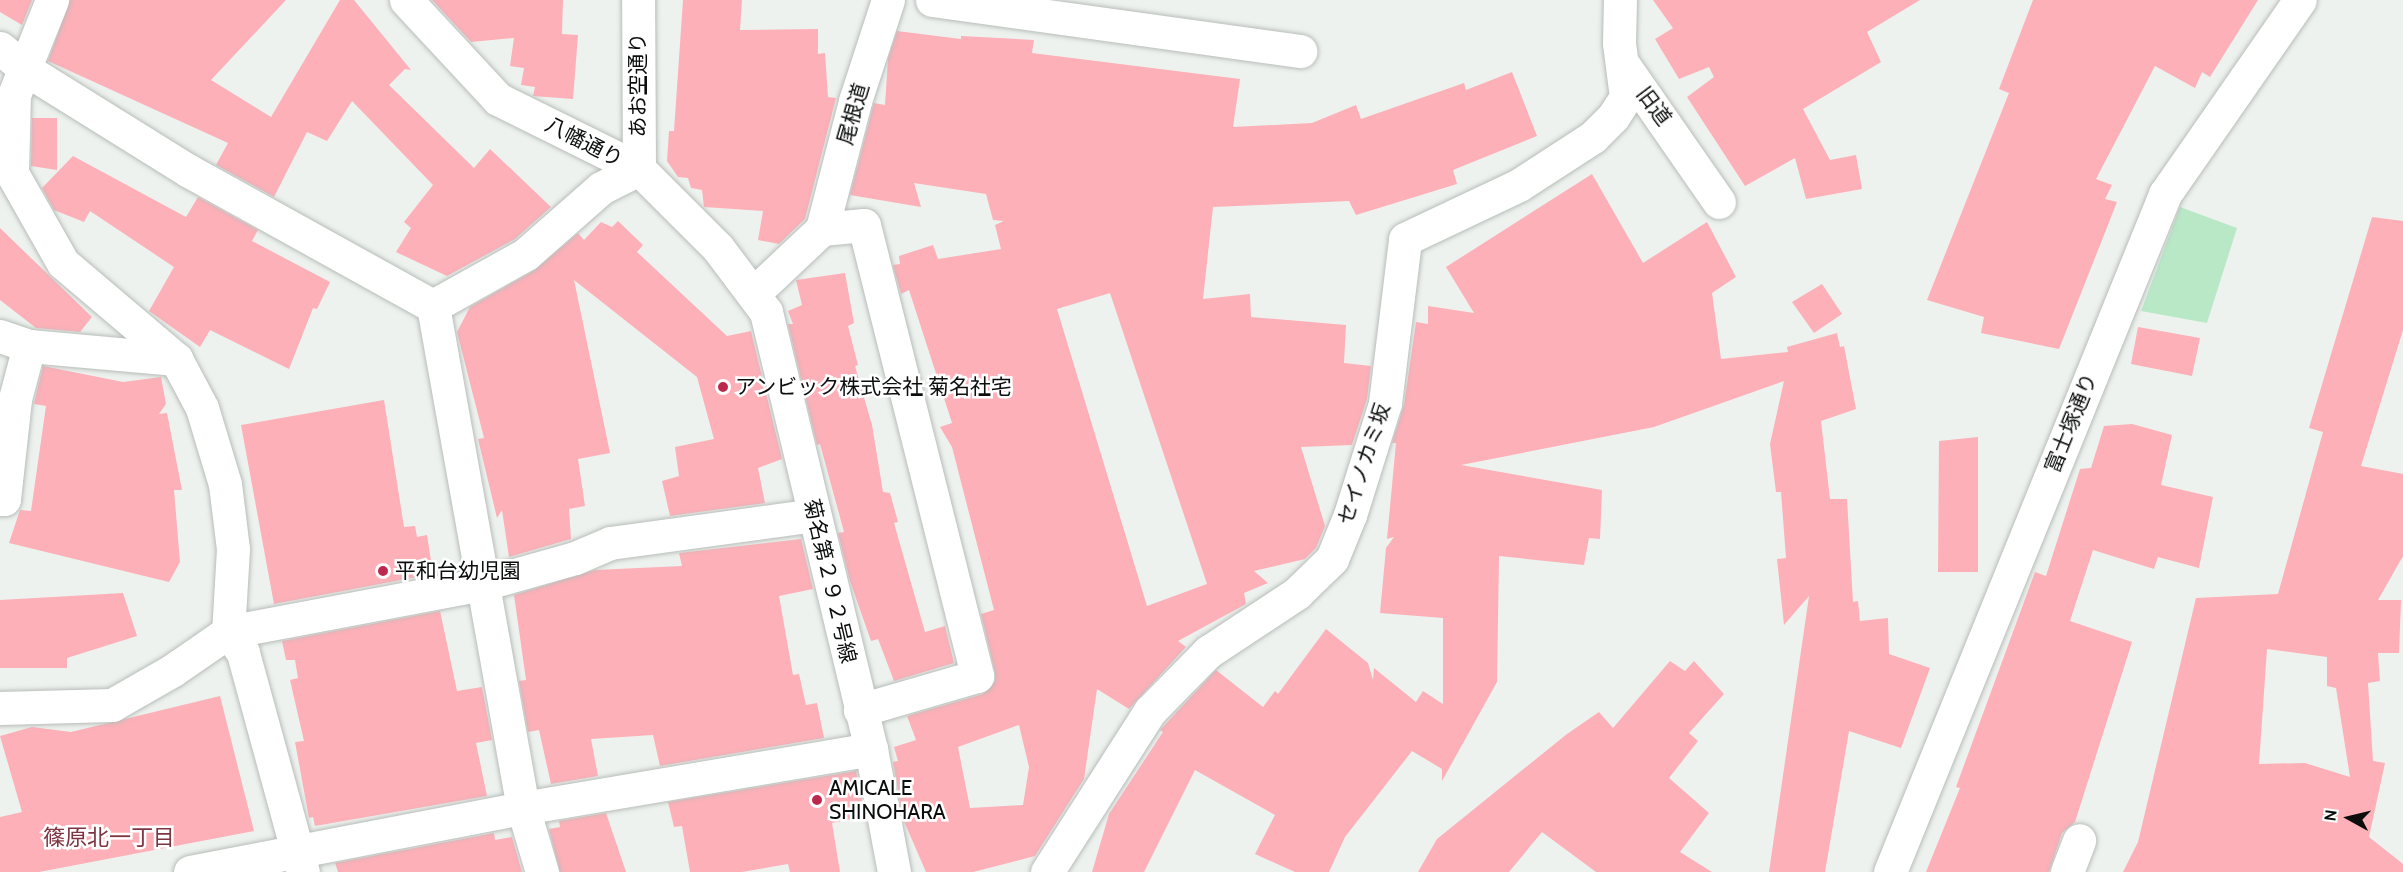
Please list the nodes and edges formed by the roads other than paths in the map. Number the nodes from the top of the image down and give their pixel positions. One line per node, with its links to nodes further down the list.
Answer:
1 (52, 0): 11 (street)
2 (406, 0): 12 (street, 八幡通り)
3 (638, 0): 12 (street, あお空通り)
4 (888, 0): 14 (street, 尾根道)
5 (932, 0): 9 (street)
6 (1620, 0): 10 (street, 旧道)
7 (2300, 0): 33 (street, 富士塚通り)
8 (0, 48): 11 (street)
9 (1300, 51)
10 (1623, 64): 13 (street, 旧道); 32 (street, セイノカミ坂)
11 (25, 69): 16 (street); 18 (street)
12 (639, 170): 15 (street, 八幡通り); 16 (street)
13 (1719, 202)
14 (822, 229): 15 (street); 24 (street)
15 (754, 293): 20 (street, 菊名第２９２号線)
16 (433, 306): 21 (street)
17 (14, 341): 18 (street); 19 (street)
18 (176, 359): 22 (street)
19 (0, 499)
20 (814, 515): 21 (street); 24 (street, 菊名第２９２号線)
21 (483, 584): 22 (street); 26 (street)
22 (228, 632): 23 (street); 28 (street)
23 (0, 708)
24 (860, 710): 25 (street, 菊名第２９２号線)
25 (871, 749): 26 (street); 31 (street, 菊名第２９２号線)
26 (523, 808): 28 (street); 30 (street)
27 (2079, 840): 34 (street)
28 (299, 862): 29 (street)
29 (190, 872)
30 (542, 872)
31 (894, 872)
32 (1047, 872)
33 (1890, 872)
34 (2067, 872)

